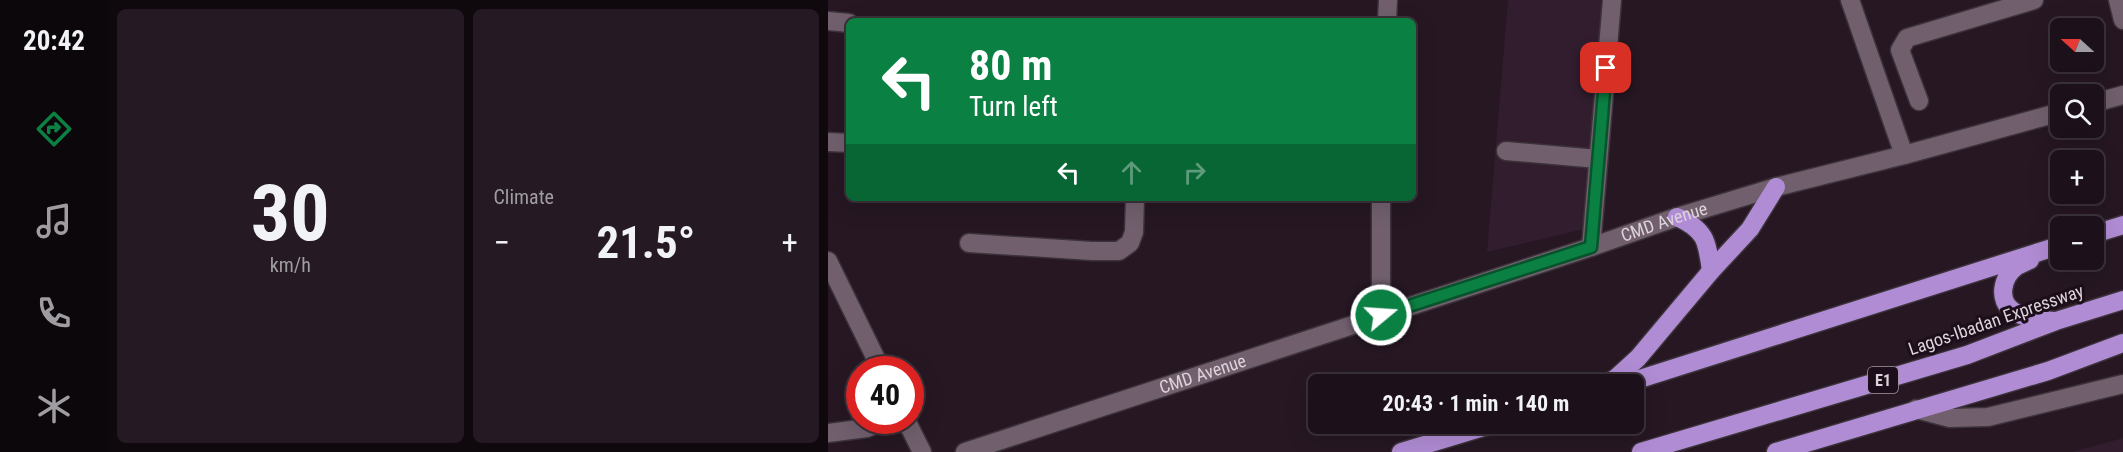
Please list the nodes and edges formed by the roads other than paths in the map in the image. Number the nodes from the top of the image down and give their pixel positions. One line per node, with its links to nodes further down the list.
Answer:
1 (1388, 0): 6 (street)
2 (1612, 0): 18 (street)
3 (1850, 0): 17 (street)
4 (2034, 0): 12 (street)
5 (2118, 0): 7 (street)
6 (1387, 18)
7 (2123, 20)
8 (828, 21): 9 (street)
9 (846, 23)
10 (2123, 95): 11 (street)
11 (2104, 100)
12 (1919, 101)
13 (2050, 115): 17 (street, CMD Avenue)
14 (828, 142): 15 (street)
15 (846, 143)
16 (1506, 151): 18 (street)
17 (1904, 155): 19 (street, CMD Avenue)
18 (1598, 159): 26 (street)
19 (1776, 187): 22 (street, CMD Avenue); 30 (highway)
20 (1135, 201): 25 (street)
21 (1381, 201): 32 (street)
22 (1677, 217): 26 (street, CMD Avenue); 30 (highway)
23 (2123, 225): 24 (highway)
24 (2104, 231)
25 (969, 243)
26 (1591, 247): 32 (street, CMD Avenue)
27 (2050, 248): 37 (highway)
28 (2050, 250): 33 (highway)
29 (828, 261): 35 (street)
30 (1711, 271): 36 (highway)
31 (2123, 300): 33 (highway, Lagos-Ibadan Expressway / E1)
32 (1381, 315): 45 (street, CMD Avenue)
33 (2056, 321): 47 (highway, Lagos-Ibadan Expressway / E1)
34 (2123, 343): 39 (highway)
35 (875, 356)
36 (1620, 374)
37 (1644, 378)
38 (2123, 384): 39 (street)
39 (1916, 409): 48 (highway)
40 (846, 431): 41 (street)
41 (828, 433)
42 (913, 434): 44 (street)
43 (1461, 434): 46 (highway)
44 (922, 452)
45 (965, 452)
46 (1401, 452)
47 (1641, 452)
48 (1776, 452)

